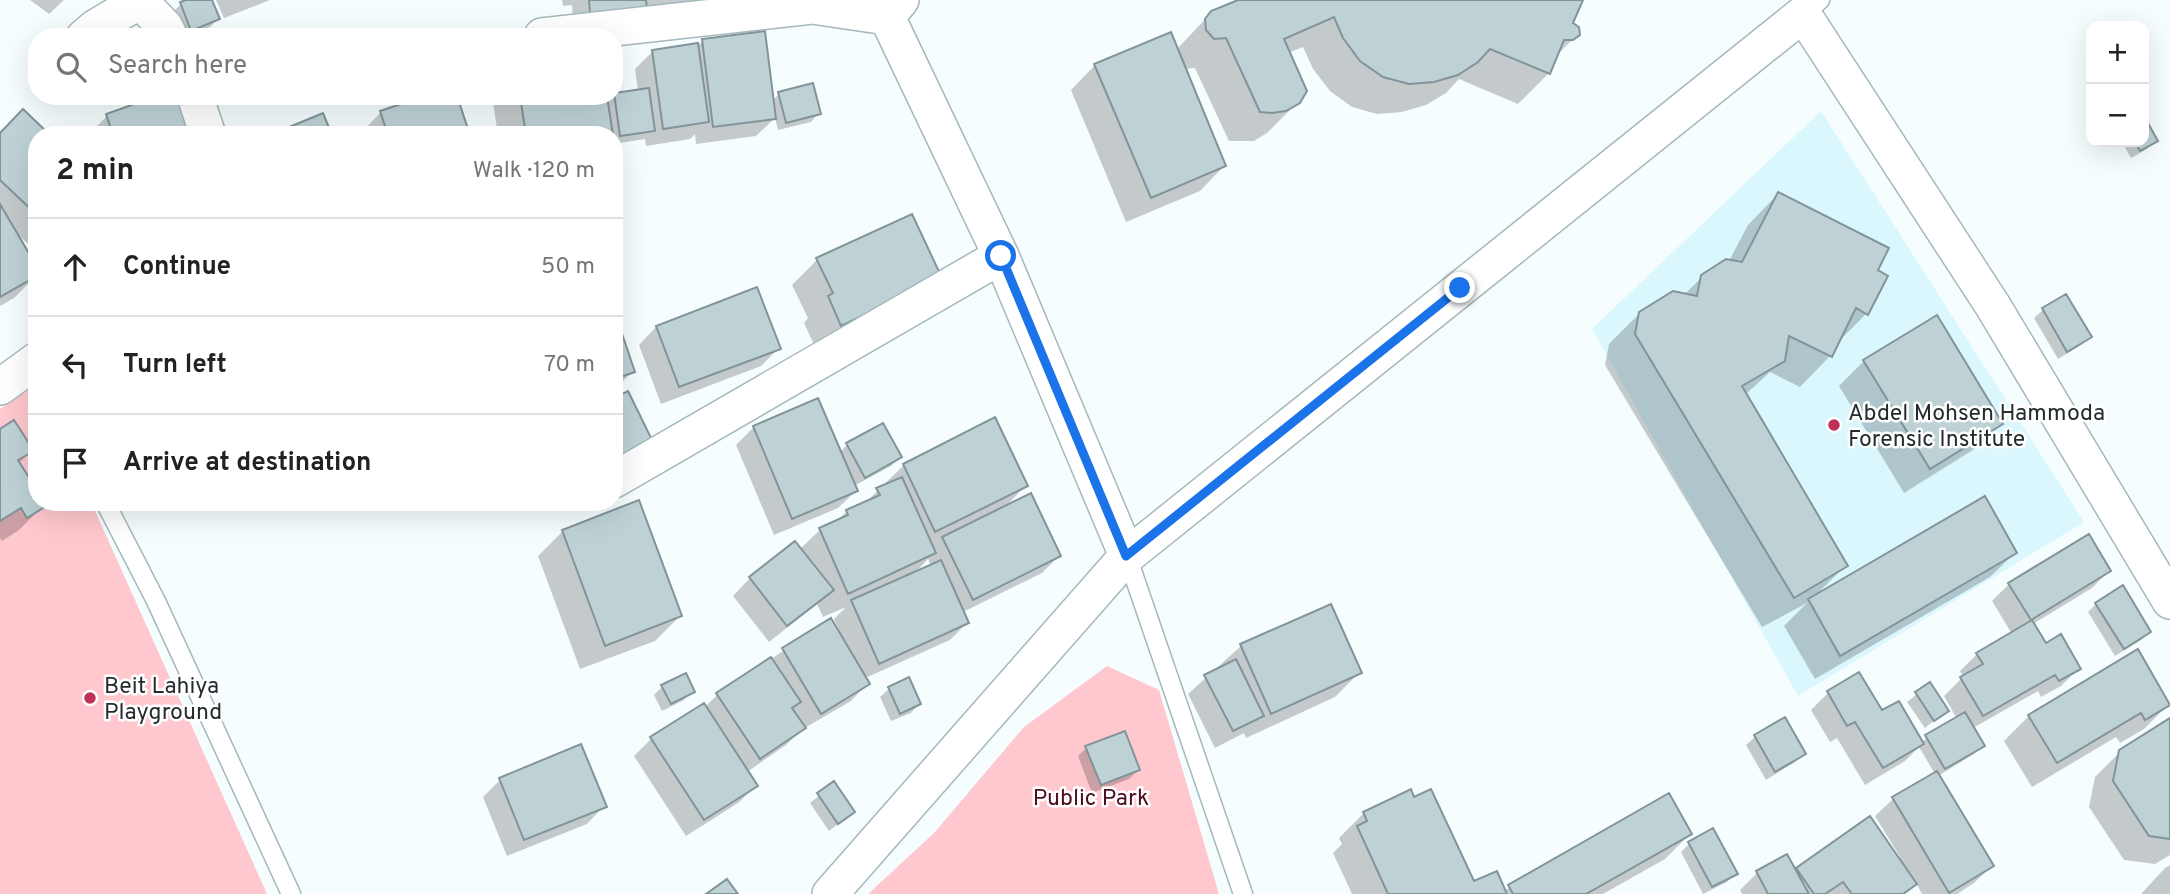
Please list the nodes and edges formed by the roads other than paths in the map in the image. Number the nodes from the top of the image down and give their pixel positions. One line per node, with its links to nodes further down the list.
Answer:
1 (1811, 7): 13 (street); 14 (street)
2 (894, 8): 5 (street); 8 (street)
3 (95, 28): 4 (street)
4 (166, 28)
5 (614, 28)
6 (198, 105): 7 (street)
7 (205, 126)
8 (1001, 256): 11 (street); 13 (street)
9 (28, 369): 10 (street)
10 (0, 387)
11 (623, 475)
12 (110, 511): 15 (lane)
13 (1126, 556): 16 (street); 17 (lane)
14 (2170, 601)
15 (291, 894)
16 (830, 894)
17 (1243, 894)

